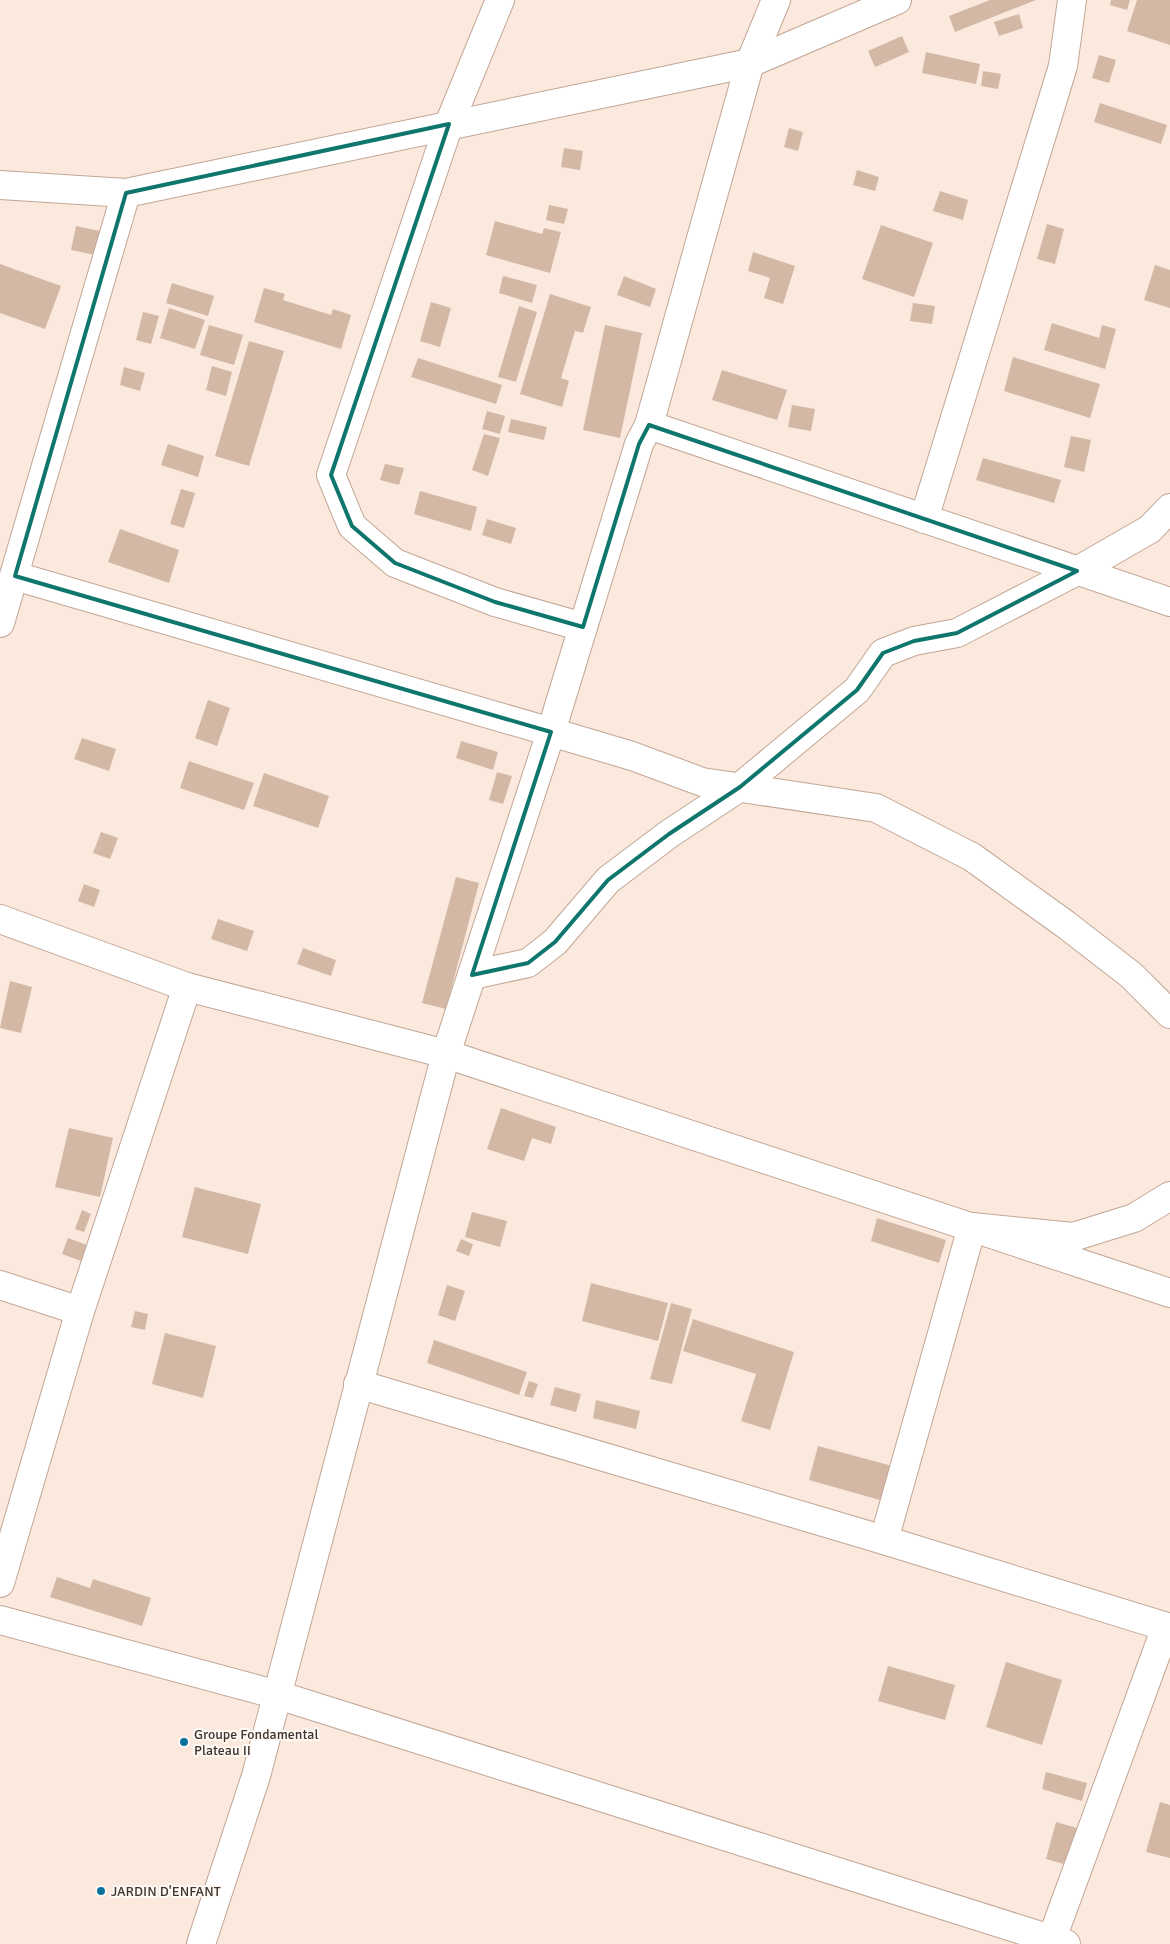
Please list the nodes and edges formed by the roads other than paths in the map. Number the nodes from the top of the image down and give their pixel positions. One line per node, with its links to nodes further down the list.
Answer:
1 (500, 0): 6 (street)
2 (776, 0): 5 (street)
3 (897, 0): 5 (street)
4 (1072, 0): 11 (street)
5 (750, 63): 6 (street); 9 (street)
6 (450, 124): 8 (street); 16 (street)
7 (0, 185): 8 (street)
8 (126, 193): 13 (street)
9 (649, 425): 11 (street); 16 (street)
10 (1170, 508): 12 (street)
11 (924, 519): 12 (street)
12 (1078, 571): 14 (street); 18 (street)
13 (15, 576): 15 (street); 17 (street)
14 (1170, 602)
15 (0, 623)
16 (583, 627): 17 (street)
17 (551, 732): 18 (street); 20 (street)
18 (740, 787): 20 (street); 22 (street)
19 (0, 920): 21 (street)
20 (472, 975): 23 (street)
21 (186, 987): 23 (street); 28 (street)
22 (1170, 1014)
23 (446, 1054): 25 (street); 29 (street)
24 (1170, 1196): 25 (street)
25 (972, 1227): 27 (street); 30 (street)
26 (0, 1285): 28 (street)
27 (1170, 1293)
28 (80, 1311): 31 (street)
29 (358, 1384): 30 (street); 34 (street)
30 (884, 1540): 33 (street)
31 (0, 1584)
32 (0, 1620): 34 (street)
33 (1168, 1627): 35 (street)
34 (278, 1695): 35 (street); 36 (street)
35 (1056, 1943)
36 (201, 1944)

